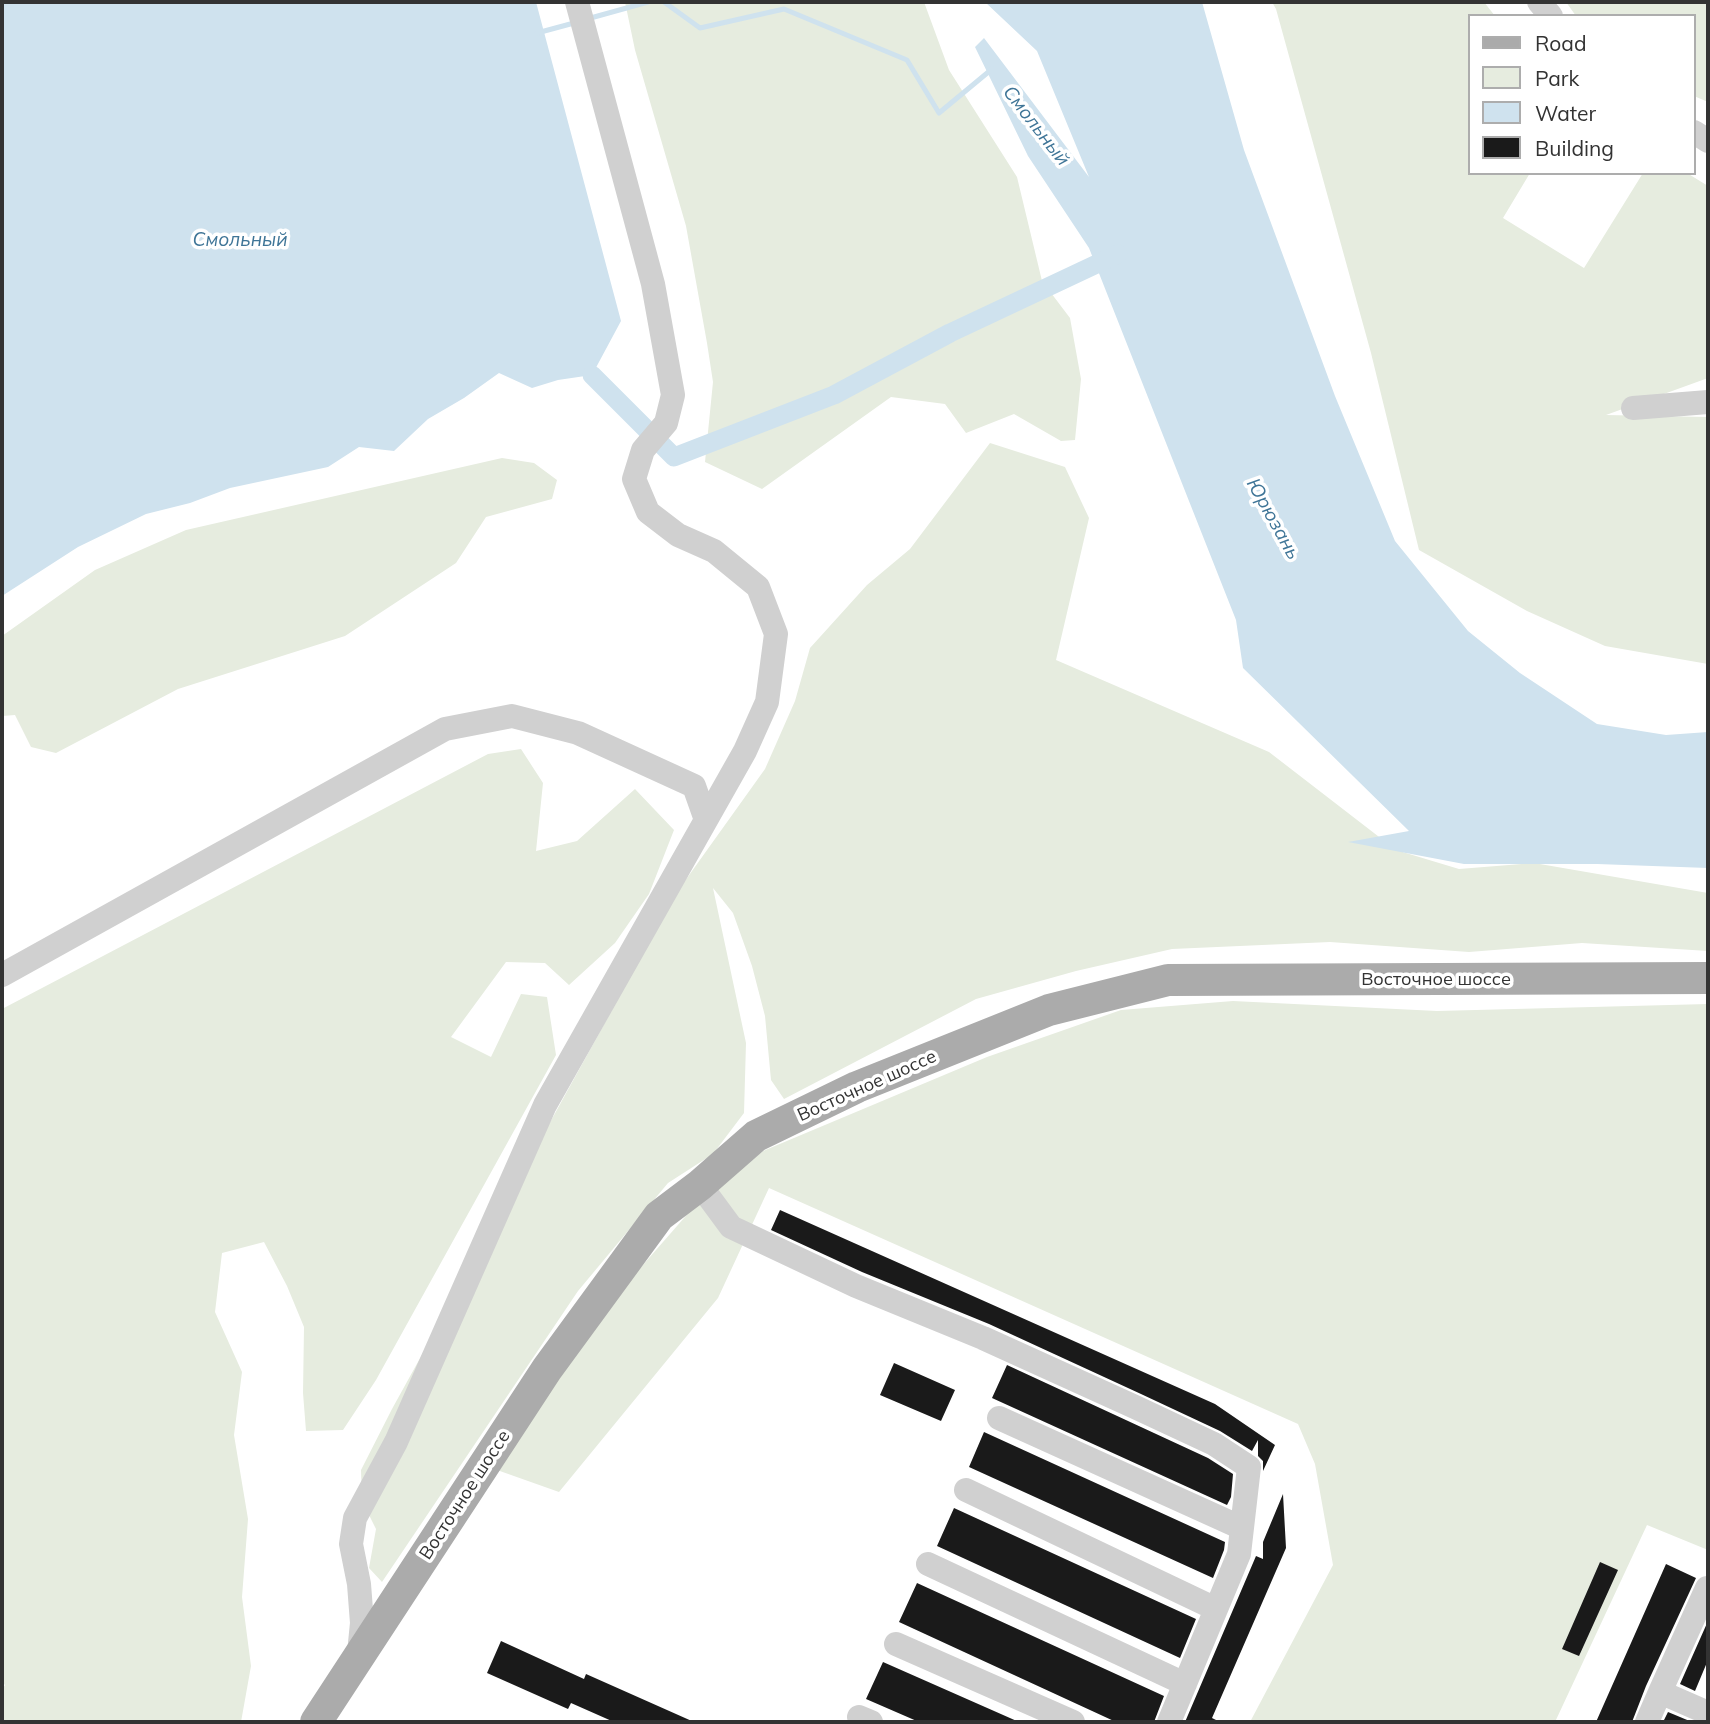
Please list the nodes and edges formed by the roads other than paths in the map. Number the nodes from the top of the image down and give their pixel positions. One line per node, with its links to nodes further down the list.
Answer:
1 (577, 2): 4 (street)
2 (1708, 402): 3 (street)
3 (1633, 408)
4 (706, 820): 5 (street); 15 (street)
5 (2, 975)
6 (1708, 978): 7 (main road, Восточное шоссе)
7 (700, 1185): 10 (street); 15 (main road, Восточное шоссе)
8 (999, 1418): 10 (street)
9 (966, 1490): 13 (street)
10 (1242, 1528): 13 (street)
11 (928, 1564): 16 (street)
12 (1707, 1588): 17 (street)
13 (1216, 1609): 16 (street)
14 (896, 1644): 20 (street)
15 (358, 1658): 19 (main road, Восточное шоссе)
16 (1185, 1684): 21 (street)
17 (1660, 1692): 18 (street); 22 (street)
18 (1705, 1713)
19 (316, 1722)
20 (1073, 1722)
21 (1169, 1722)
22 (1647, 1722)

